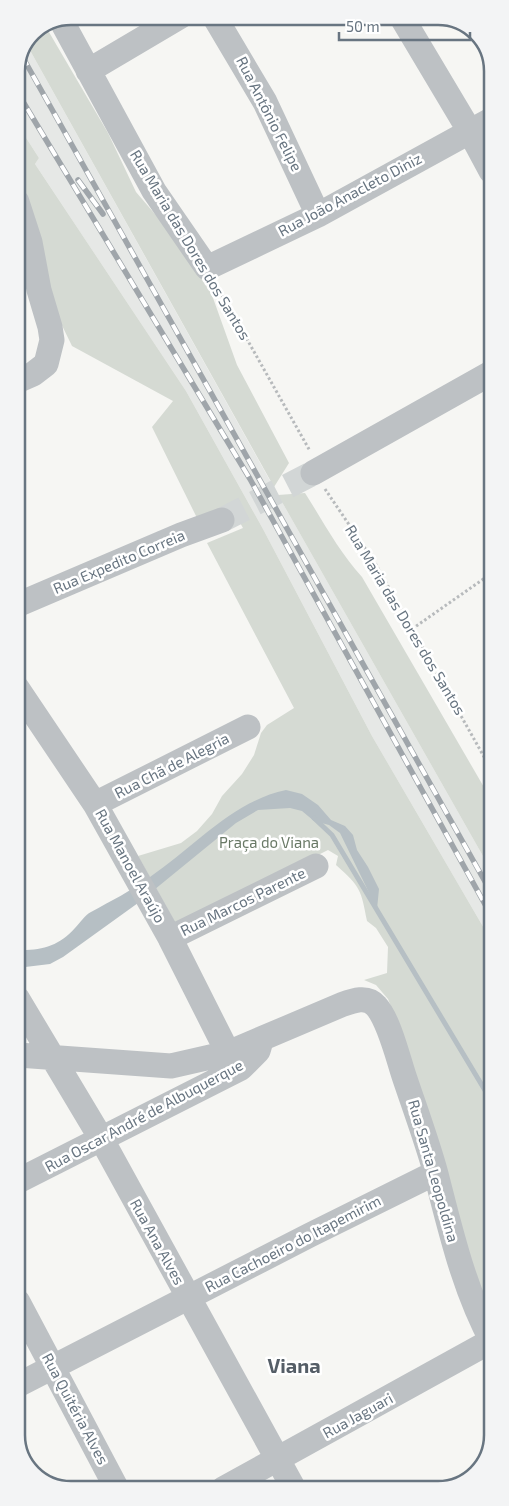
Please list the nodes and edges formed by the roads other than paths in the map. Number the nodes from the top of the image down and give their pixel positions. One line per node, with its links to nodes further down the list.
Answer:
1 (166, 25): 5 (street)
2 (220, 25): 8 (street, Rua Antônio Felipe)
3 (407, 25): 6 (street)
4 (64, 26): 5 (street, Rua Maria das Dores dos Santos)
5 (88, 71): 10 (street, Rua Maria das Dores dos Santos)
6 (480, 125): 7 (street); 8 (street, Rua João Anacleto Diniz)
7 (484, 142)
8 (318, 215): 10 (street, Rua João Anacleto Diniz)
9 (25, 228): 12 (street)
10 (207, 268)
11 (484, 377): 13 (street)
12 (25, 378)
13 (316, 471)
14 (222, 520): 15 (street, Rua Expedito Correia)
15 (25, 602)
16 (25, 700): 18 (street, Rua Manoel Araújo)
17 (248, 727): 18 (street, Rua Chã de Alegria)
18 (95, 804): 20 (street, Rua Manoel Araújo)
19 (316, 866): 20 (street, Rua Marcos Parente)
20 (170, 938): 23 (street, Rua Manoel Araújo)
21 (25, 1010): 25 (street, Rua Ana Alves)
22 (261, 1041): 23 (street); 26 (street, Rua Oscar André de Albuquerque); 27 (street, Rua Santa Leopoldina)
23 (228, 1054): 25 (street)
24 (25, 1056): 25 (street)
25 (53, 1059): 26 (street, Rua Ana Alves)
26 (102, 1140): 28 (street, Rua Oscar André de Albuquerque); 29 (street, Rua Ana Alves)
27 (436, 1173): 29 (street, Rua Cachoeiro do Itapemirim); 31 (street, Rua Santa Leopoldina)
28 (25, 1178)
29 (188, 1298): 33 (street, Rua Cachoeiro do Itapemirim); 35 (street, Rua Ana Alves)
30 (25, 1315): 33 (street, Rua Quitéria Alves)
31 (484, 1325)
32 (484, 1346): 35 (street, Rua Jaguari)
33 (54, 1367): 34 (street, Rua Cachoeiro do Itapemirim); 36 (street, Rua Quitéria Alves)
34 (25, 1382)
35 (278, 1460): 37 (street, Rua Jaguari); 38 (street, Rua Ana Alves)
36 (113, 1481)
37 (238, 1481)
38 (290, 1481)

